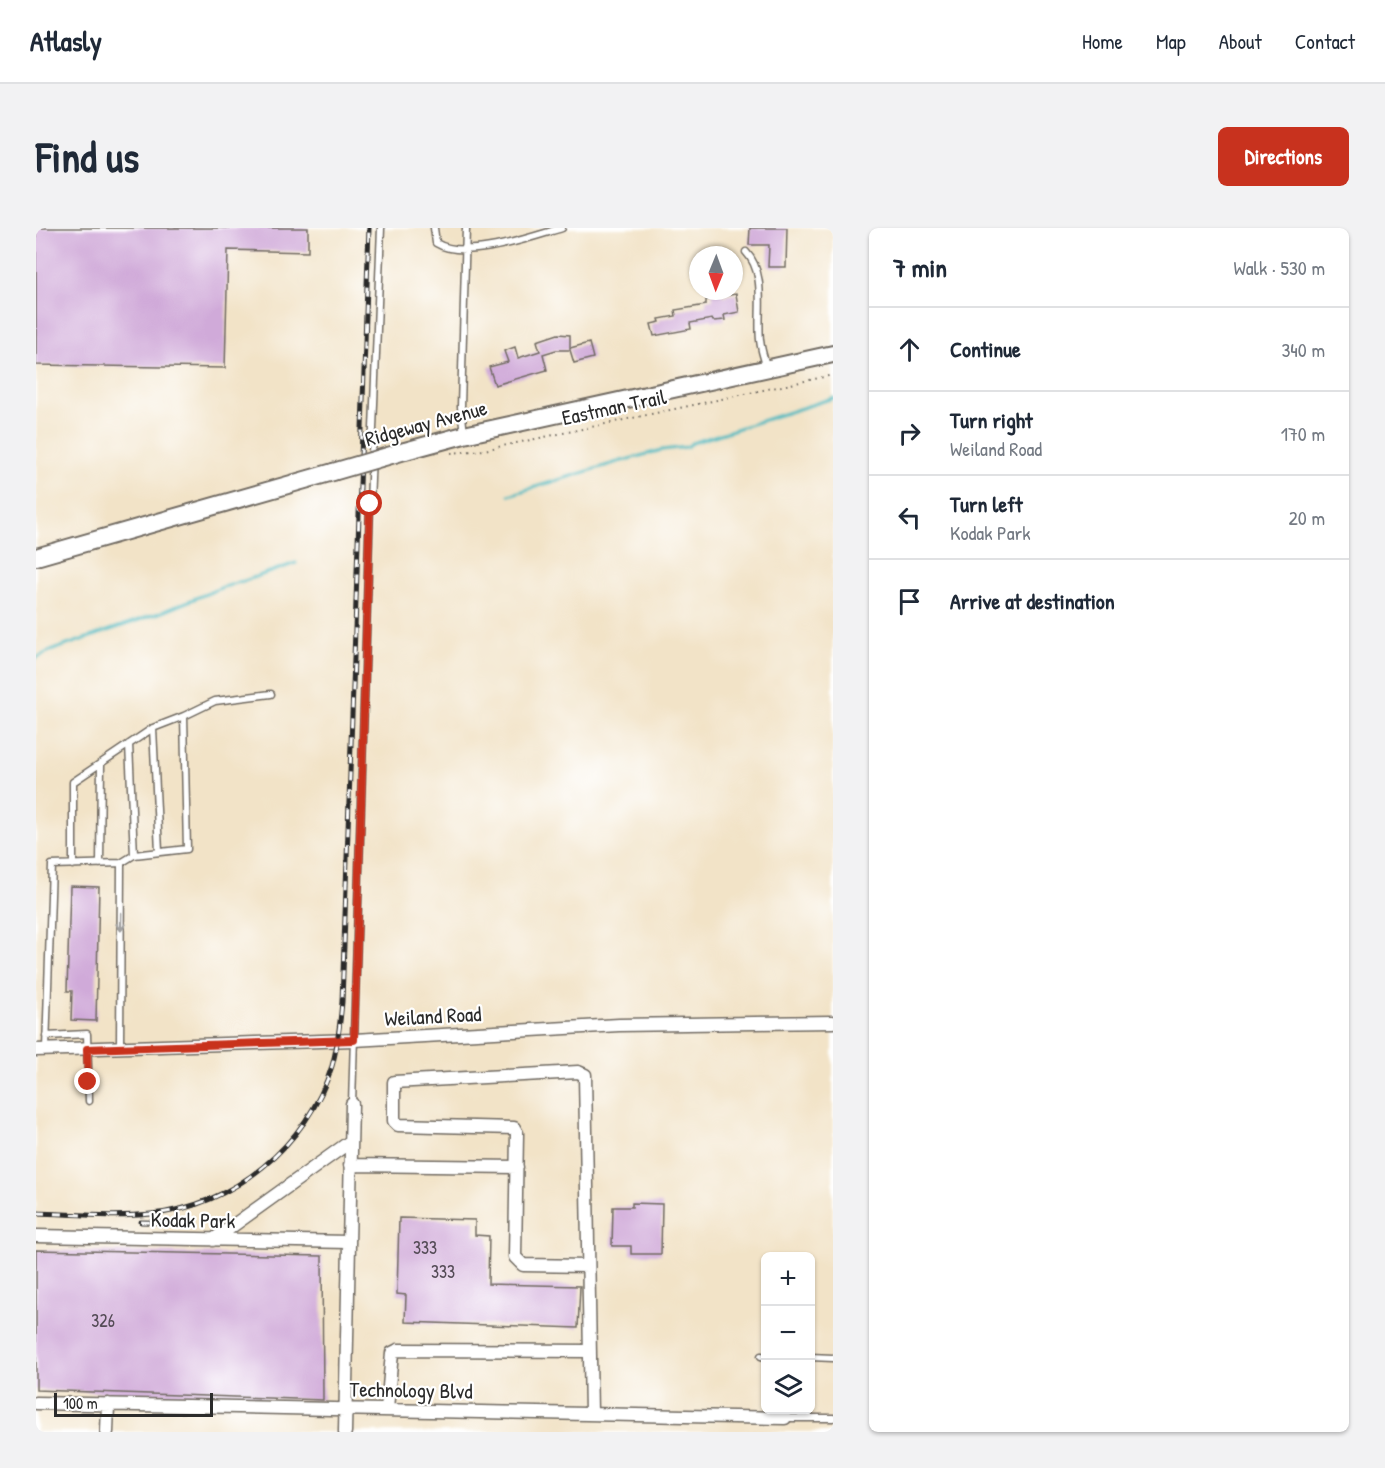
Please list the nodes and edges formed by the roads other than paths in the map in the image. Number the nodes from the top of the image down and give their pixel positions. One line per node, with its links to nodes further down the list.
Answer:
1 (381, 228): 23 (lane)
2 (434, 228): 5 (lane)
3 (466, 228): 5 (lane)
4 (562, 228): 5 (lane)
5 (465, 249): 9 (lane)
6 (746, 252): 8 (lane)
7 (833, 354): 8 (main road, Ridgeway Avenue)
8 (767, 369): 9 (main road, Ridgeway Avenue)
9 (464, 435): 10 (main road, Ridgeway Avenue, bridge)
10 (36, 557)
11 (271, 694): 12 (lane)
12 (184, 716): 13 (lane); 16 (lane)
13 (153, 728): 14 (lane); 16 (lane)
14 (129, 744): 15 (lane); 17 (lane)
15 (101, 763): 19 (lane); 20 (lane)
16 (159, 851): 17 (lane)
17 (134, 855): 18 (lane)
18 (121, 863): 19 (lane); 24 (lane, one-way to 24)
19 (100, 864): 20 (lane)
20 (73, 865): 22 (lane)
21 (833, 1022): 23 (street, Weiland Road)
22 (46, 1036): 25 (lane); 26 (lane)
23 (354, 1040): 24 (street, Weiland Road); 28 (lane)
24 (120, 1048): 25 (street, Weiland Road)
25 (87, 1049): 26 (street, Weiland Road); 27 (lane)
26 (41, 1050)
27 (89, 1101)
28 (352, 1104): 29 (street)
29 (351, 1141): 30 (street); 33 (street)
30 (350, 1165): 31 (street); 34 (street)
31 (517, 1167): 35 (street); 35 (street)
32 (36, 1236): 33 (street, Kodak Park)
33 (213, 1240): 34 (street, Kodak Park)
34 (348, 1242): 41 (street)
35 (588, 1266): 36 (street)
36 (590, 1351): 42 (street); 43 (street)
37 (815, 1357): 38 (lane)
38 (833, 1358)
39 (36, 1403): 40 (street, Technology Blvd)
40 (108, 1404): 41 (street, Technology Blvd); 46 (street)
41 (345, 1408): 42 (street, Technology Blvd); 47 (street)
42 (387, 1409): 43 (street, Technology Blvd)
43 (591, 1413): 44 (street, Technology Blvd)
44 (784, 1418): 45 (lane)
45 (833, 1418)
46 (107, 1432)
47 (345, 1432)

